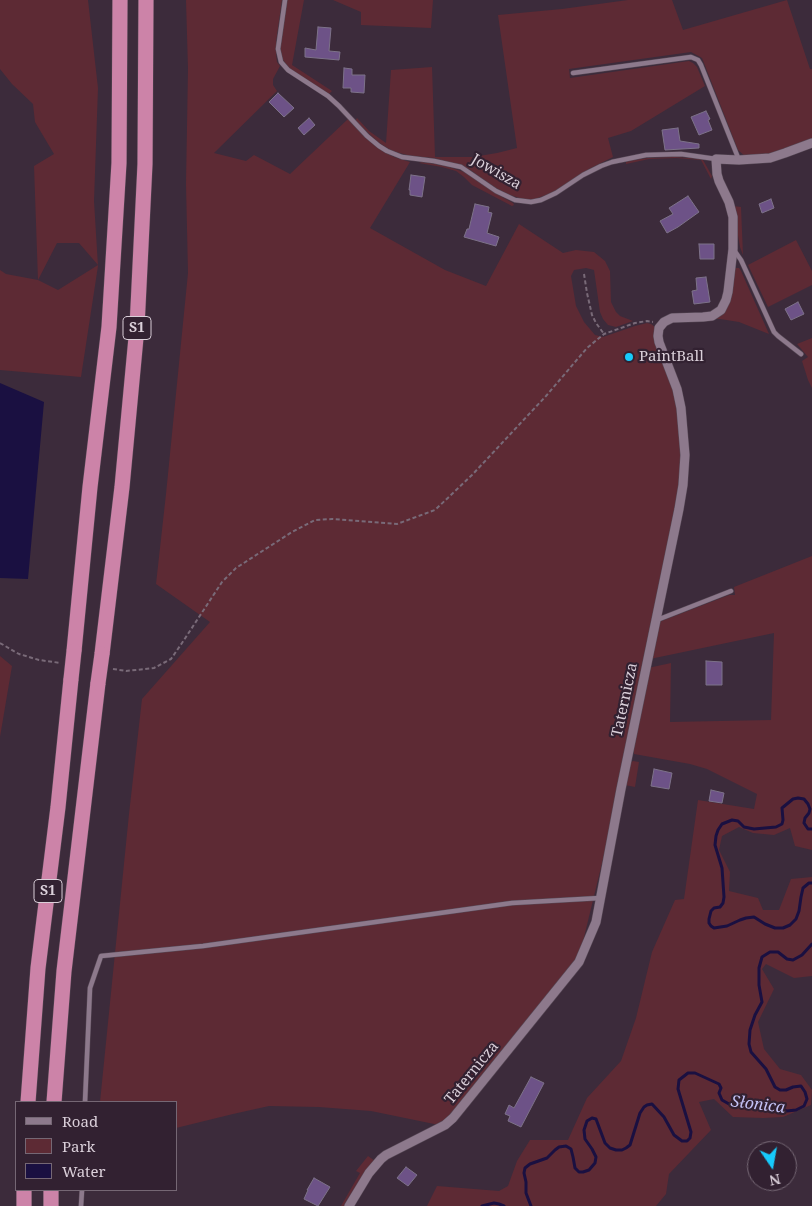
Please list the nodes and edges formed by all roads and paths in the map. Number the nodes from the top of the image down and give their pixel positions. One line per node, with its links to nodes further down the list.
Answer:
1 (120, 0): 19 (highway, S1, bridge)
2 (146, 0): 20 (highway, S1, bridge)
3 (285, 0): 6 (lane, Jowisza)
4 (573, 73): 7 (lane)
5 (812, 143): 7 (street, Jowisza)
6 (716, 159): 7 (street, Jowisza); 8 (street)
7 (739, 160)
8 (733, 249): 10 (street); 12 (lane)
9 (584, 274): 11 (path)
10 (661, 325): 11 (path); 14 (street, Taternicza)
11 (604, 334): 17 (path)
12 (801, 354)
13 (731, 591): 14 (lane)
14 (656, 620): 18 (street, Taternicza)
15 (0, 643): 16 (path)
16 (64, 664)
17 (108, 669)
18 (600, 898): 21 (lane); 28 (street, Taternicza)
19 (28, 1101)
20 (54, 1101)
21 (85, 1101)
22 (24, 1191): 25 (highway)
23 (51, 1191): 26 (highway)
24 (82, 1191): 27 (lane)
25 (24, 1206)
26 (51, 1206)
27 (81, 1206)
28 (349, 1206)

